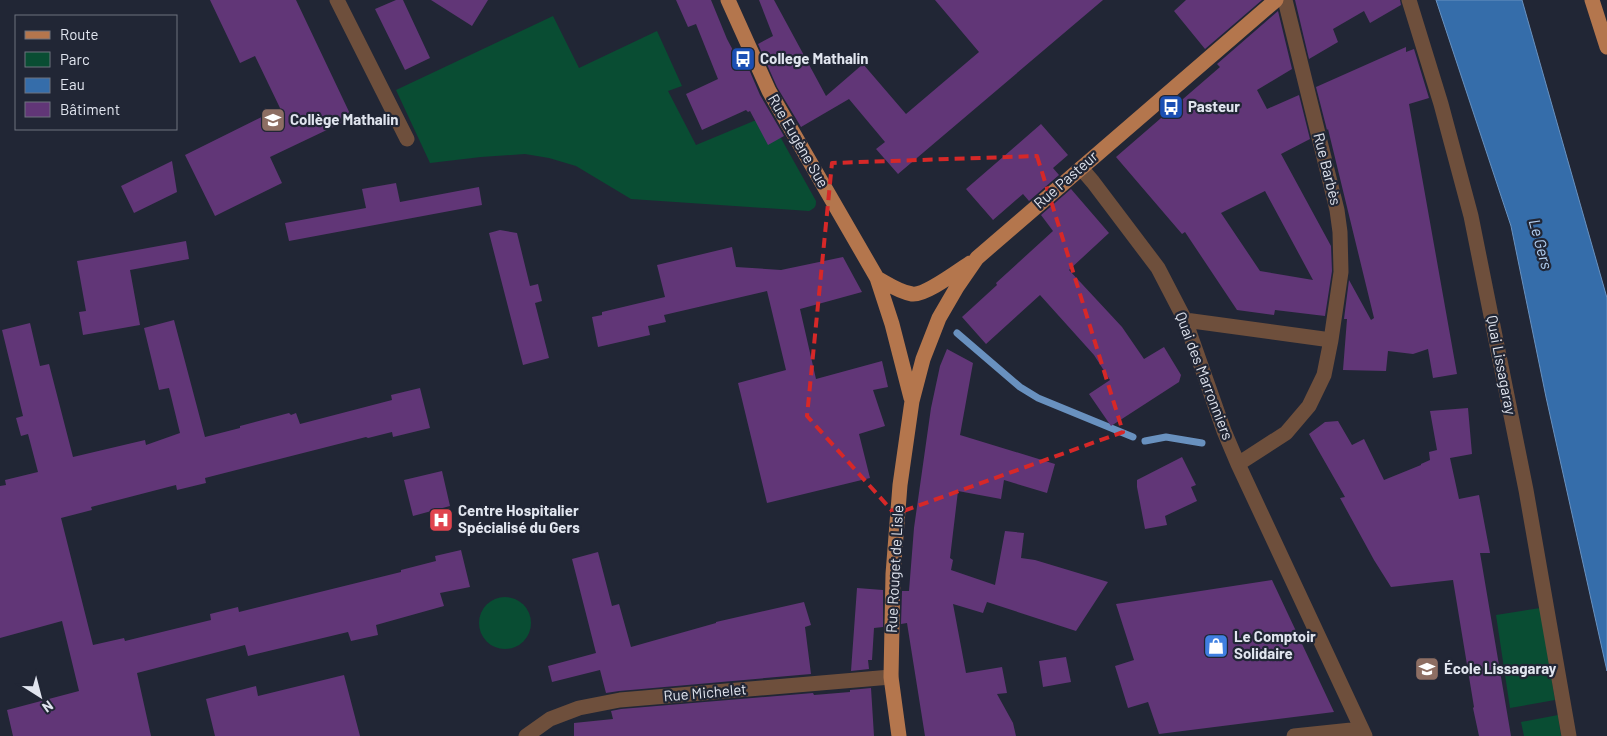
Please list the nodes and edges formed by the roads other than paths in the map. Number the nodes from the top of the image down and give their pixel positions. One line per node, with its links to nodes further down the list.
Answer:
1 (337, 0): 8 (street)
2 (728, 0): 11 (main road, Rue Eugène Sue)
3 (1276, 0): 9 (main road, Rue Pasteur)
4 (1285, 0): 13 (street, Rue Barbès)
5 (1409, 0): 21 (street, Quai Lissagaray)
6 (1592, 0): 7 (main road)
7 (1607, 47)
8 (407, 139)
9 (1080, 168): 10 (main road, Rue Pasteur); 12 (street, Quai des Marronniers)
10 (978, 258): 11 (main road); 14 (main road, Rue Pasteur)
11 (877, 278): 14 (main road, Rue Eugène Sue)
12 (1185, 320): 13 (street); 15 (street, Quai des Marronniers)
13 (1331, 340): 15 (street, Rue Barbès)
14 (912, 402): 16 (main road, Rue Rouget de Lisle)
15 (1238, 464): 17 (street, Quai des Marronniers)
16 (891, 677): 18 (street, Rue Michelet); 19 (main road, Rue Rouget de Lisle)
17 (1363, 732): 20 (street)
18 (526, 736)
19 (899, 736)
20 (1294, 736)
21 (1569, 736)

